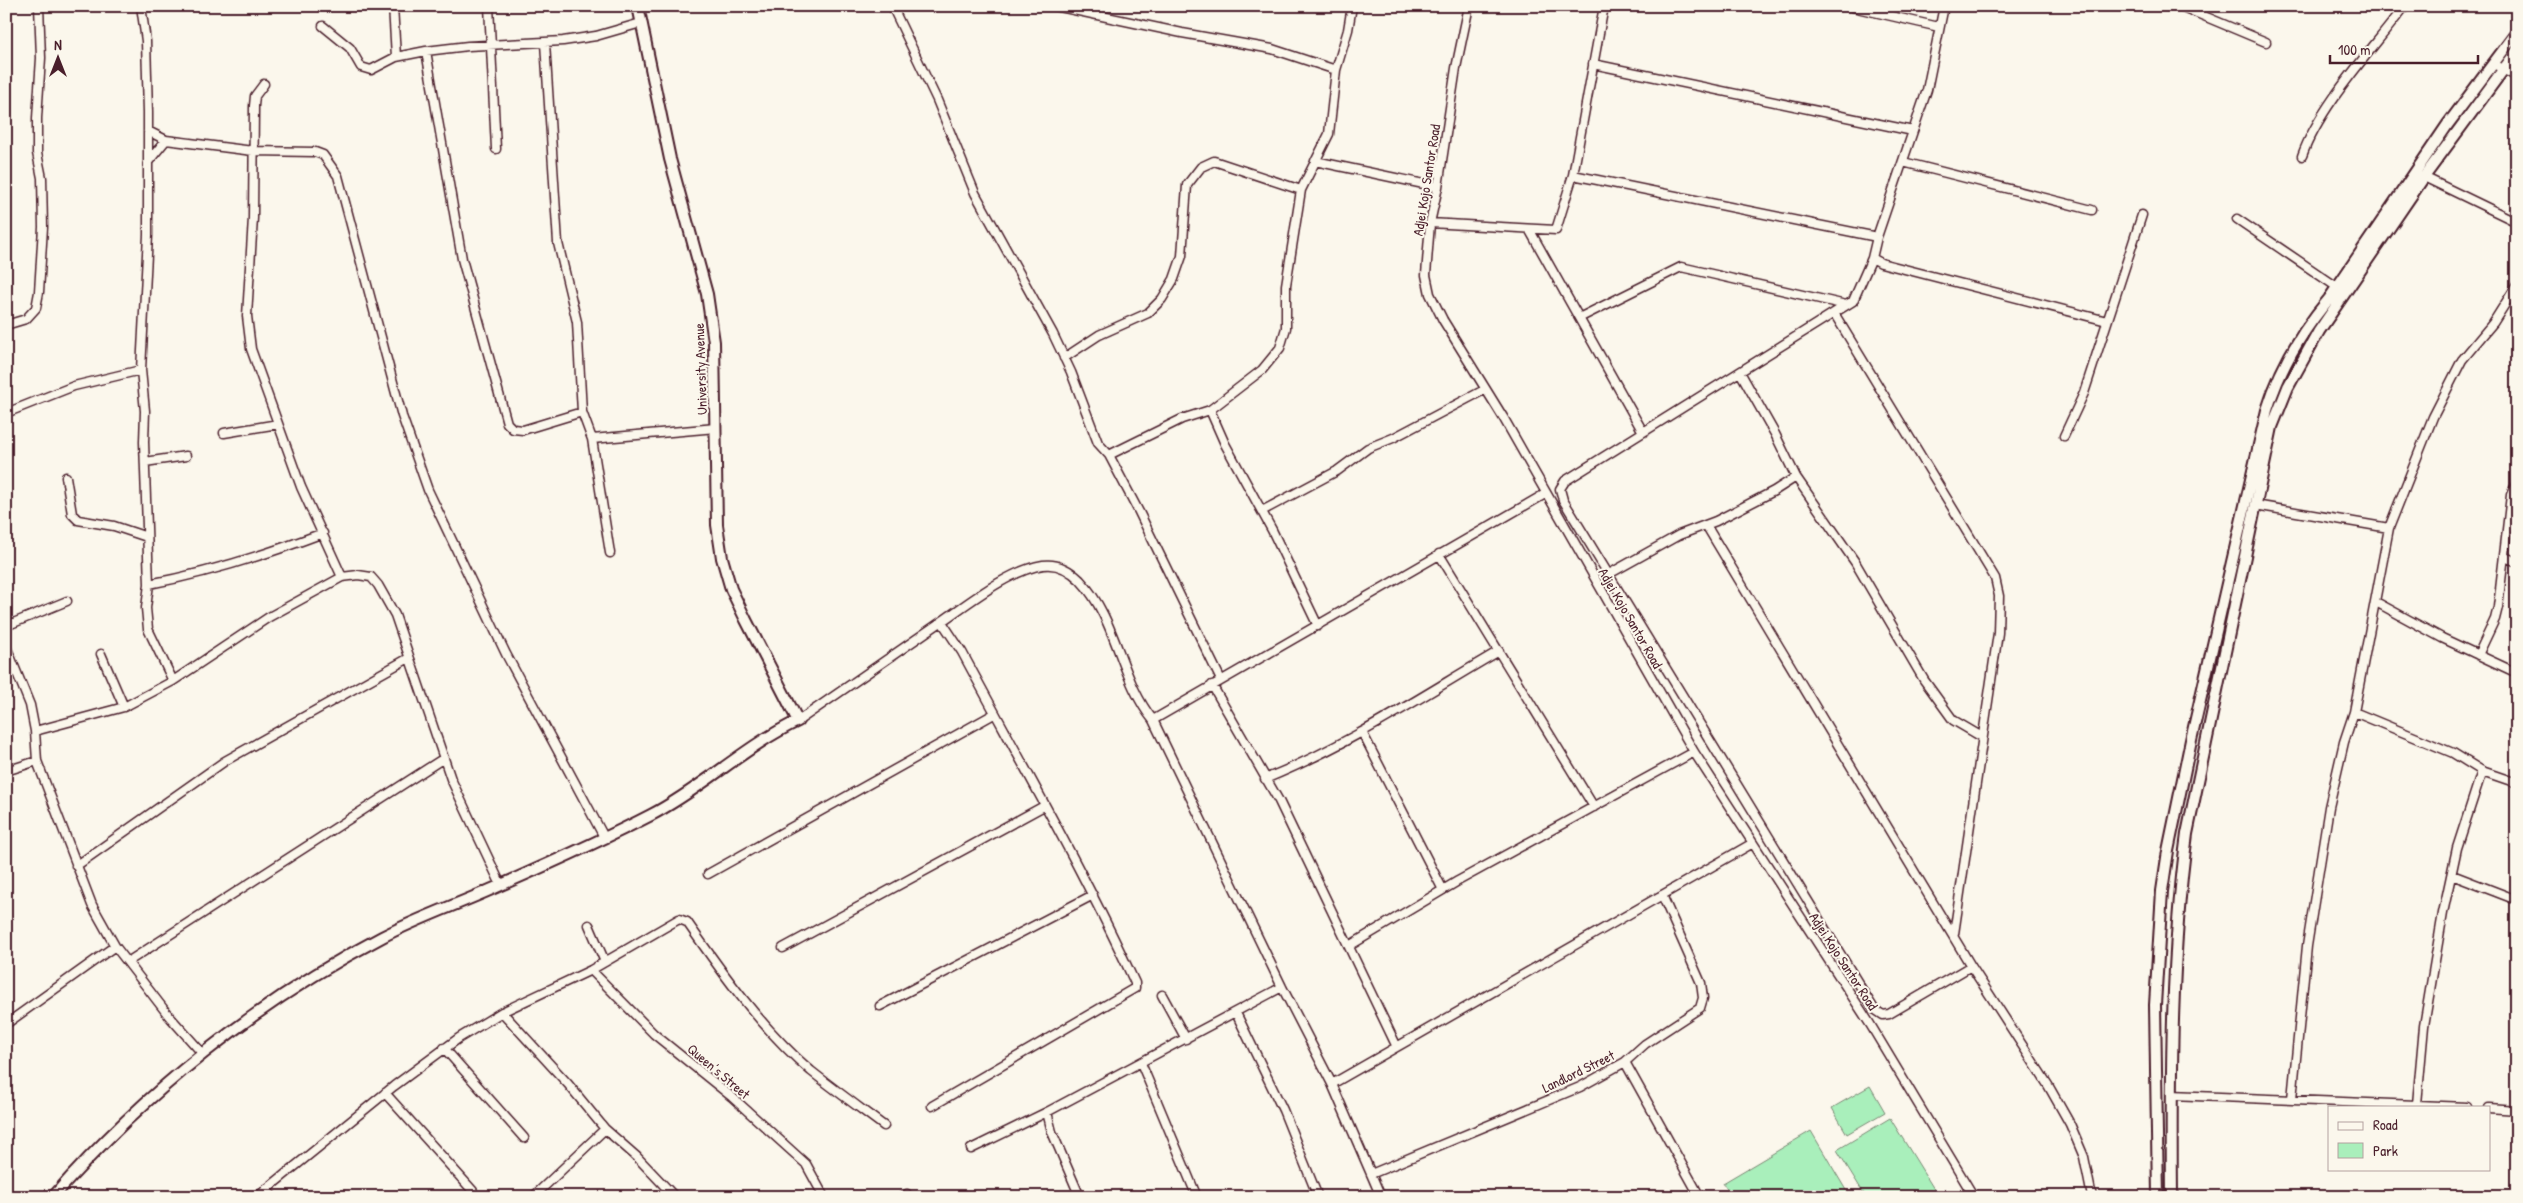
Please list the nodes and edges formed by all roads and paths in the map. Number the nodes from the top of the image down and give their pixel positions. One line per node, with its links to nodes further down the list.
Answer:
1 (39, 6): 58 (street)
2 (141, 6): 31 (street)
3 (393, 6): 24 (street)
4 (489, 6): 21 (street)
5 (638, 6): 15 (street, University Avenue)
6 (892, 6): 59 (street)
7 (1055, 6): 28 (street)
8 (1352, 6): 28 (street)
9 (1469, 6): 42 (street, Adjei Kojo Santor Road)
10 (1604, 6): 25 (street)
11 (1848, 6): 17 (street)
12 (1944, 6): 17 (street)
13 (2180, 6): 19 (street)
14 (2405, 6): 36 (street)
15 (641, 24): 20 (street); 67 (street, University Avenue)
16 (323, 26): 24 (street)
17 (1939, 27): 32 (street)
18 (2517, 32): 26 (street)
19 (2266, 42)
20 (545, 43): 21 (street); 64 (street)
21 (490, 45): 22 (street); 34 (street)
22 (426, 51): 24 (street); 64 (street)
23 (2517, 51): 27 (street)
24 (396, 56)
25 (1593, 64): 32 (street); 40 (street)
26 (2494, 64): 27 (street); 53 (street)
27 (2504, 69): 29 (street); 41 (street)
28 (1336, 70): 38 (street)
29 (2517, 77)
30 (264, 84): 35 (street)
31 (148, 131): 33 (street); 37 (street)
32 (1913, 131): 39 (street)
33 (166, 140): 35 (street); 37 (street)
34 (496, 149)
35 (253, 151): 66 (street); 123 (street)
36 (2302, 156)
37 (148, 162): 60 (street)
38 (1314, 162): 42 (street); 43 (street)
39 (1903, 162): 44 (street); 50 (street)
40 (1573, 175): 49 (street); 50 (street)
41 (2424, 177): 47 (street); 79 (street)
42 (1438, 187): 48 (street, Adjei Kojo Santor Road)
43 (1301, 190): 59 (street); 63 (street)
44 (2092, 210)
45 (2142, 215): 57 (street)
46 (2237, 220): 53 (street)
47 (2517, 222)
48 (1430, 223): 49 (street); 62 (street, Adjei Kojo Santor Road)
49 (1529, 229): 56 (street)
50 (1877, 237): 51 (street)
51 (1872, 258): 54 (street); 57 (street)
52 (2517, 285): 82 (street)
53 (2337, 287): 184 (street)
54 (1846, 305): 55 (street); 56 (street)
55 (1834, 313): 61 (street); 113 (street)
56 (1579, 318): 68 (street)
57 (2107, 321): 70 (street)
58 (6, 324)
59 (1064, 358): 72 (street)
60 (142, 370): 65 (street); 74 (street)
61 (1740, 372): 68 (street); 76 (street)
62 (1484, 390): 78 (street, Adjei Kojo Santor Road); 80 (street)
63 (1210, 410): 72 (street); 80 (street)
64 (582, 412): 71 (street)
65 (6, 413)
66 (278, 424): 69 (street); 83 (street)
67 (716, 428): 71 (street); 109 (street, University Avenue)
68 (1643, 432): 89 (street)
69 (224, 433)
70 (2064, 436)
71 (592, 439): 85 (street)
72 (1109, 455): 103 (street)
73 (186, 456): 74 (street)
74 (144, 462): 84 (street)
75 (66, 477): 84 (street)
76 (1796, 477): 81 (street); 113 (street)
77 (2517, 482): 87 (street)
78 (1546, 494): 86 (street); 114 (street, Adjei Kojo Santor Road)
79 (2255, 505): 82 (street); 156 (street)
80 (1262, 511): 96 (street)
81 (1706, 525): 89 (street); 134 (street)
82 (2389, 528): 93 (street)
83 (323, 533): 90 (street); 91 (street)
84 (147, 537): 91 (street)
85 (610, 553)
86 (1439, 554): 96 (street); 98 (street)
87 (2505, 556): 88 (street); 100 (street)
88 (2517, 562)
89 (1609, 574): 140 (street)
90 (342, 577): 101 (street); 104 (street)
91 (149, 584): 104 (street)
92 (67, 601): 95 (street)
93 (2376, 602): 100 (street); 107 (street)
94 (942, 622): 108 (street); 109 (street); 110 (street)
95 (6, 626)
96 (1318, 626): 103 (street)
97 (6, 646): 111 (street)
98 (1499, 652): 112 (street); 122 (street)
99 (101, 654): 106 (street)
100 (2478, 655): 102 (street)
101 (409, 658): 115 (street); 125 (street)
102 (2517, 673)
103 (1221, 680): 105 (street)
104 (173, 681): 106 (street)
105 (1212, 685): 110 (street); 119 (street)
106 (124, 707): 111 (street)
107 (2354, 712): 118 (street); 157 (street)
108 (994, 714): 121 (street); 126 (street)
109 (798, 720): 123 (street)
110 (1153, 720): 142 (street)
111 (35, 731): 116 (street)
112 (1362, 732): 119 (street); 129 (street)
113 (1982, 736): 134 (street)
114 (1694, 752): 122 (street); 124 (street, Adjei Kojo Santor Road)
115 (444, 758): 128 (street); 138 (street)
116 (37, 761): 117 (street); 125 (street)
117 (6, 771)
118 (2482, 771): 120 (street); 127 (street)
119 (1265, 779): 136 (street)
120 (2517, 783)
121 (1044, 806): 130 (street); 137 (street)
122 (1594, 807): 129 (street)
123 (604, 837): 128 (street)
124 (1752, 843): 131 (street); 182 (street, Adjei Kojo Santor Road)
125 (76, 866): 135 (street)
126 (708, 874)
127 (2452, 876): 132 (street); 158 (street)
128 (501, 885): 151 (street)
129 (1443, 890): 136 (street)
130 (1093, 895): 144 (street); 159 (street)
131 (1662, 895): 149 (street); 152 (street, Landlord Street)
132 (2517, 900)
133 (589, 925): 139 (street)
134 (1954, 934): 140 (street)
135 (115, 946): 138 (street); 147 (street)
136 (1349, 946): 149 (street)
137 (783, 948)
138 (129, 962): 151 (street)
139 (605, 962): 141 (street); 164 (street)
140 (1972, 966): 183 (street)
141 (591, 970): 145 (street); 177 (street, Queen’s Street)
142 (1282, 987): 146 (street); 154 (street)
143 (1162, 994): 148 (street)
144 (880, 1006)
145 (502, 1012): 150 (street); 165 (street)
146 (1236, 1013): 148 (street); 179 (street)
147 (6, 1024)
148 (1186, 1038): 153 (street)
149 (1396, 1045): 154 (street)
150 (444, 1048): 155 (street); 166 (street)
151 (203, 1054): 172 (street)
152 (1625, 1062): 168 (street, Landlord Street); 181 (street)
153 (1141, 1063): 163 (street); 178 (street)
154 (1332, 1084): 168 (street)
155 (385, 1093): 169 (street); 170 (street)
156 (2171, 1095): 157 (street); 185 (street)
157 (2292, 1099): 158 (street)
158 (2417, 1104): 160 (street)
159 (932, 1106)
160 (2450, 1106)
161 (2490, 1108): 162 (street)
162 (2517, 1110)
163 (1047, 1112): 167 (street); 171 (street)
164 (884, 1126)
165 (605, 1129): 175 (street); 176 (street)
166 (524, 1138)
167 (971, 1149)
168 (1371, 1174): 180 (street)
169 (266, 1189): 173 (street); 174 (street)
170 (473, 1191)
171 (1078, 1196)
172 (53, 1197)
173 (257, 1197)
174 (273, 1197)
175 (533, 1197)
176 (675, 1197)
177 (824, 1197)
178 (1197, 1197)
179 (1318, 1197)
180 (1381, 1197)
181 (1700, 1197)
182 (1974, 1197)
183 (2092, 1197)
184 (2158, 1197)
185 (2172, 1197)

